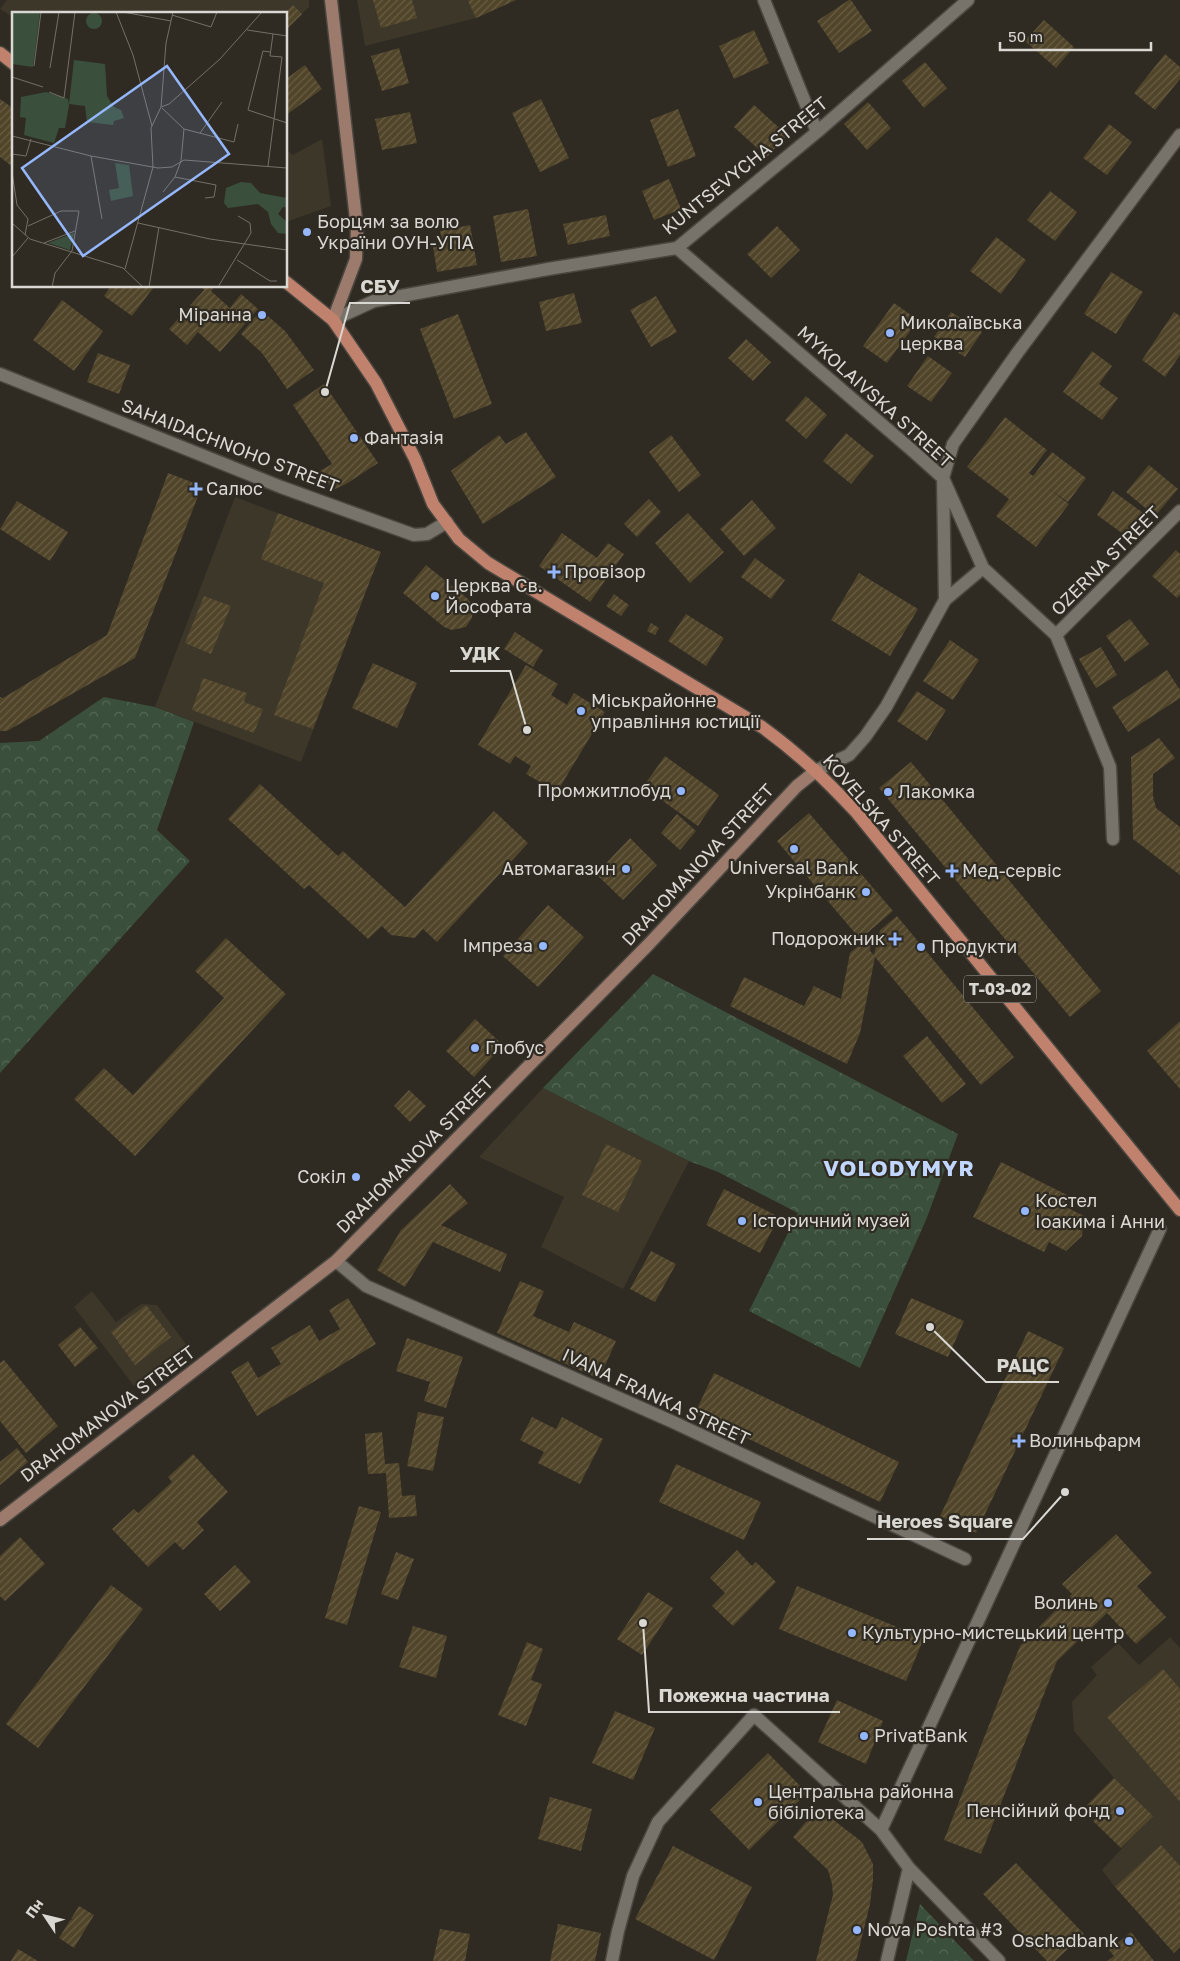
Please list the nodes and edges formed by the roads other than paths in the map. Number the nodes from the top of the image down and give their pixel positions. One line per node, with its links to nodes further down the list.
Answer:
1 (331, 0): 10 (street)
2 (764, 0): 6 (street)
3 (968, 0): 6 (street, KUNTSEVYCHA STREET)
4 (0, 53): 5 (main road)
5 (12, 62)
6 (816, 132): 8 (street, KUNTSEVYCHA STREET)
7 (1180, 135): 12 (street)
8 (677, 248): 10 (street, KUNTSEVYCHA STREET); 12 (street, MYKOLAIVSKA STREET)
9 (288, 284): 10 (main road, KOVELSKA STREET / Т-03-02)
10 (333, 320): 14 (main road, KOVELSKA STREET / Т-03-02)
11 (0, 374): 14 (street, SAHAIDACHNOHO STREET)
12 (943, 478): 15 (street, MYKOLAIVSKA STREET); 16 (street)
13 (1180, 511): 17 (street, OZERNA STREET)
14 (447, 522): 18 (main road, KOVELSKA STREET / Т-03-02)
15 (984, 568): 16 (street); 17 (street, MYKOLAIVSKA STREET)
16 (944, 600): 18 (street)
17 (1056, 635): 19 (street, MYKOLAIVSKA STREET)
18 (817, 770): 20 (main road, KOVELSKA STREET / Т-03-02); 22 (street, DRAHOMANOVA STREET)
19 (1113, 839)
20 (1180, 1210)
21 (1160, 1229): 25 (street)
22 (336, 1260): 23 (street, DRAHOMANOVA STREET); 24 (street, IVANA FRANKA STREET)
23 (0, 1520)
24 (965, 1559)
25 (881, 1830): 26 (street); 27 (street)
26 (909, 1868): 28 (street); 29 (street)
27 (612, 1961)
28 (887, 1961)
29 (999, 1961)

